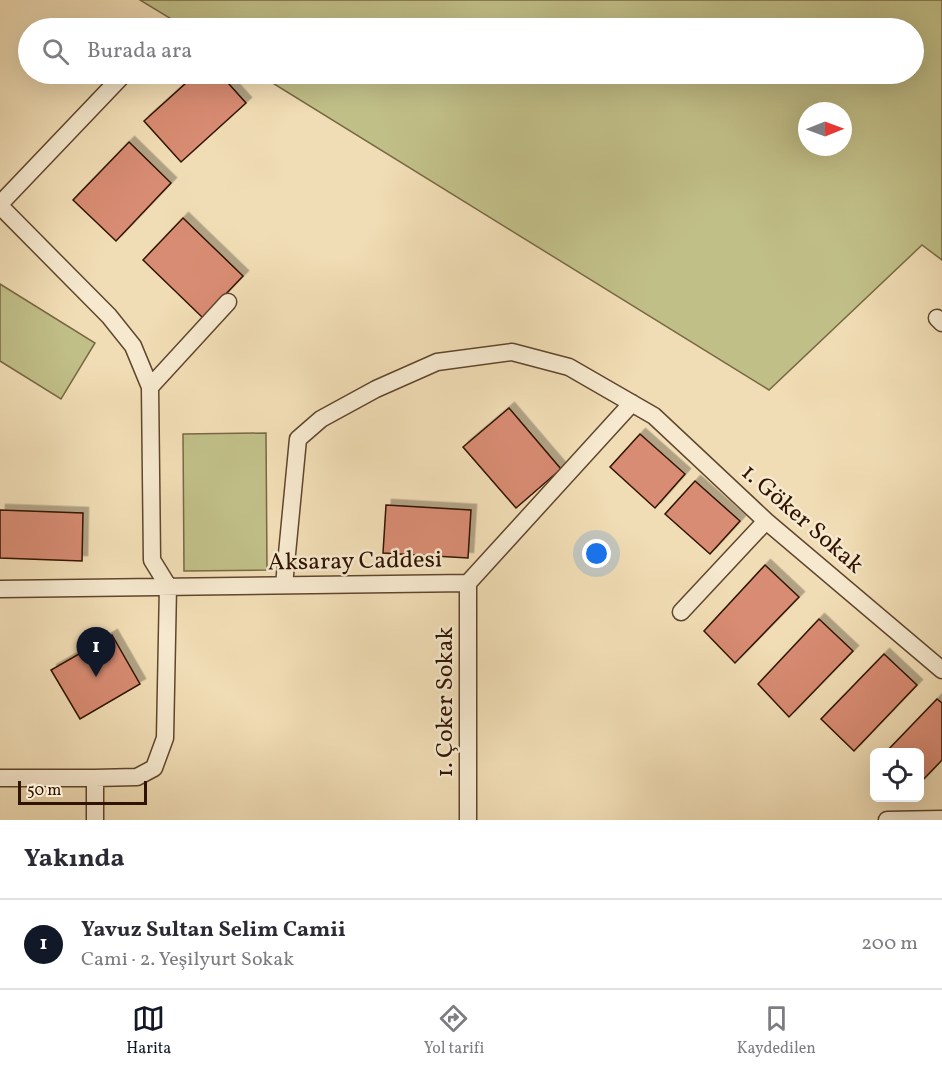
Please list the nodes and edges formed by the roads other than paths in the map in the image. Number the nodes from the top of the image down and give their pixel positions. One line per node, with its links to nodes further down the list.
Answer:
1 (115, 84): 2 (street)
2 (0, 205): 4 (street)
3 (228, 302): 4 (street)
4 (150, 387): 9 (street)
5 (632, 403): 6 (street, 1. Göker Sokak); 7 (street, Aksaray Caddesi); 8 (street, 1. Göker Sokak)
6 (766, 520): 11 (street); 12 (street, 1. Göker Sokak)
7 (468, 583): 8 (street, Aksaray Caddesi); 17 (street, 1. Çoker Sokak)
8 (284, 585): 9 (street, Aksaray Caddesi)
9 (168, 586): 10 (street, Aksaray Caddesi); 14 (street)
10 (0, 589)
11 (681, 612)
12 (942, 670)
13 (0, 778): 14 (street)
14 (95, 778): 16 (street)
15 (942, 819): 18 (street)
16 (95, 820)
17 (468, 820)
18 (887, 820)

